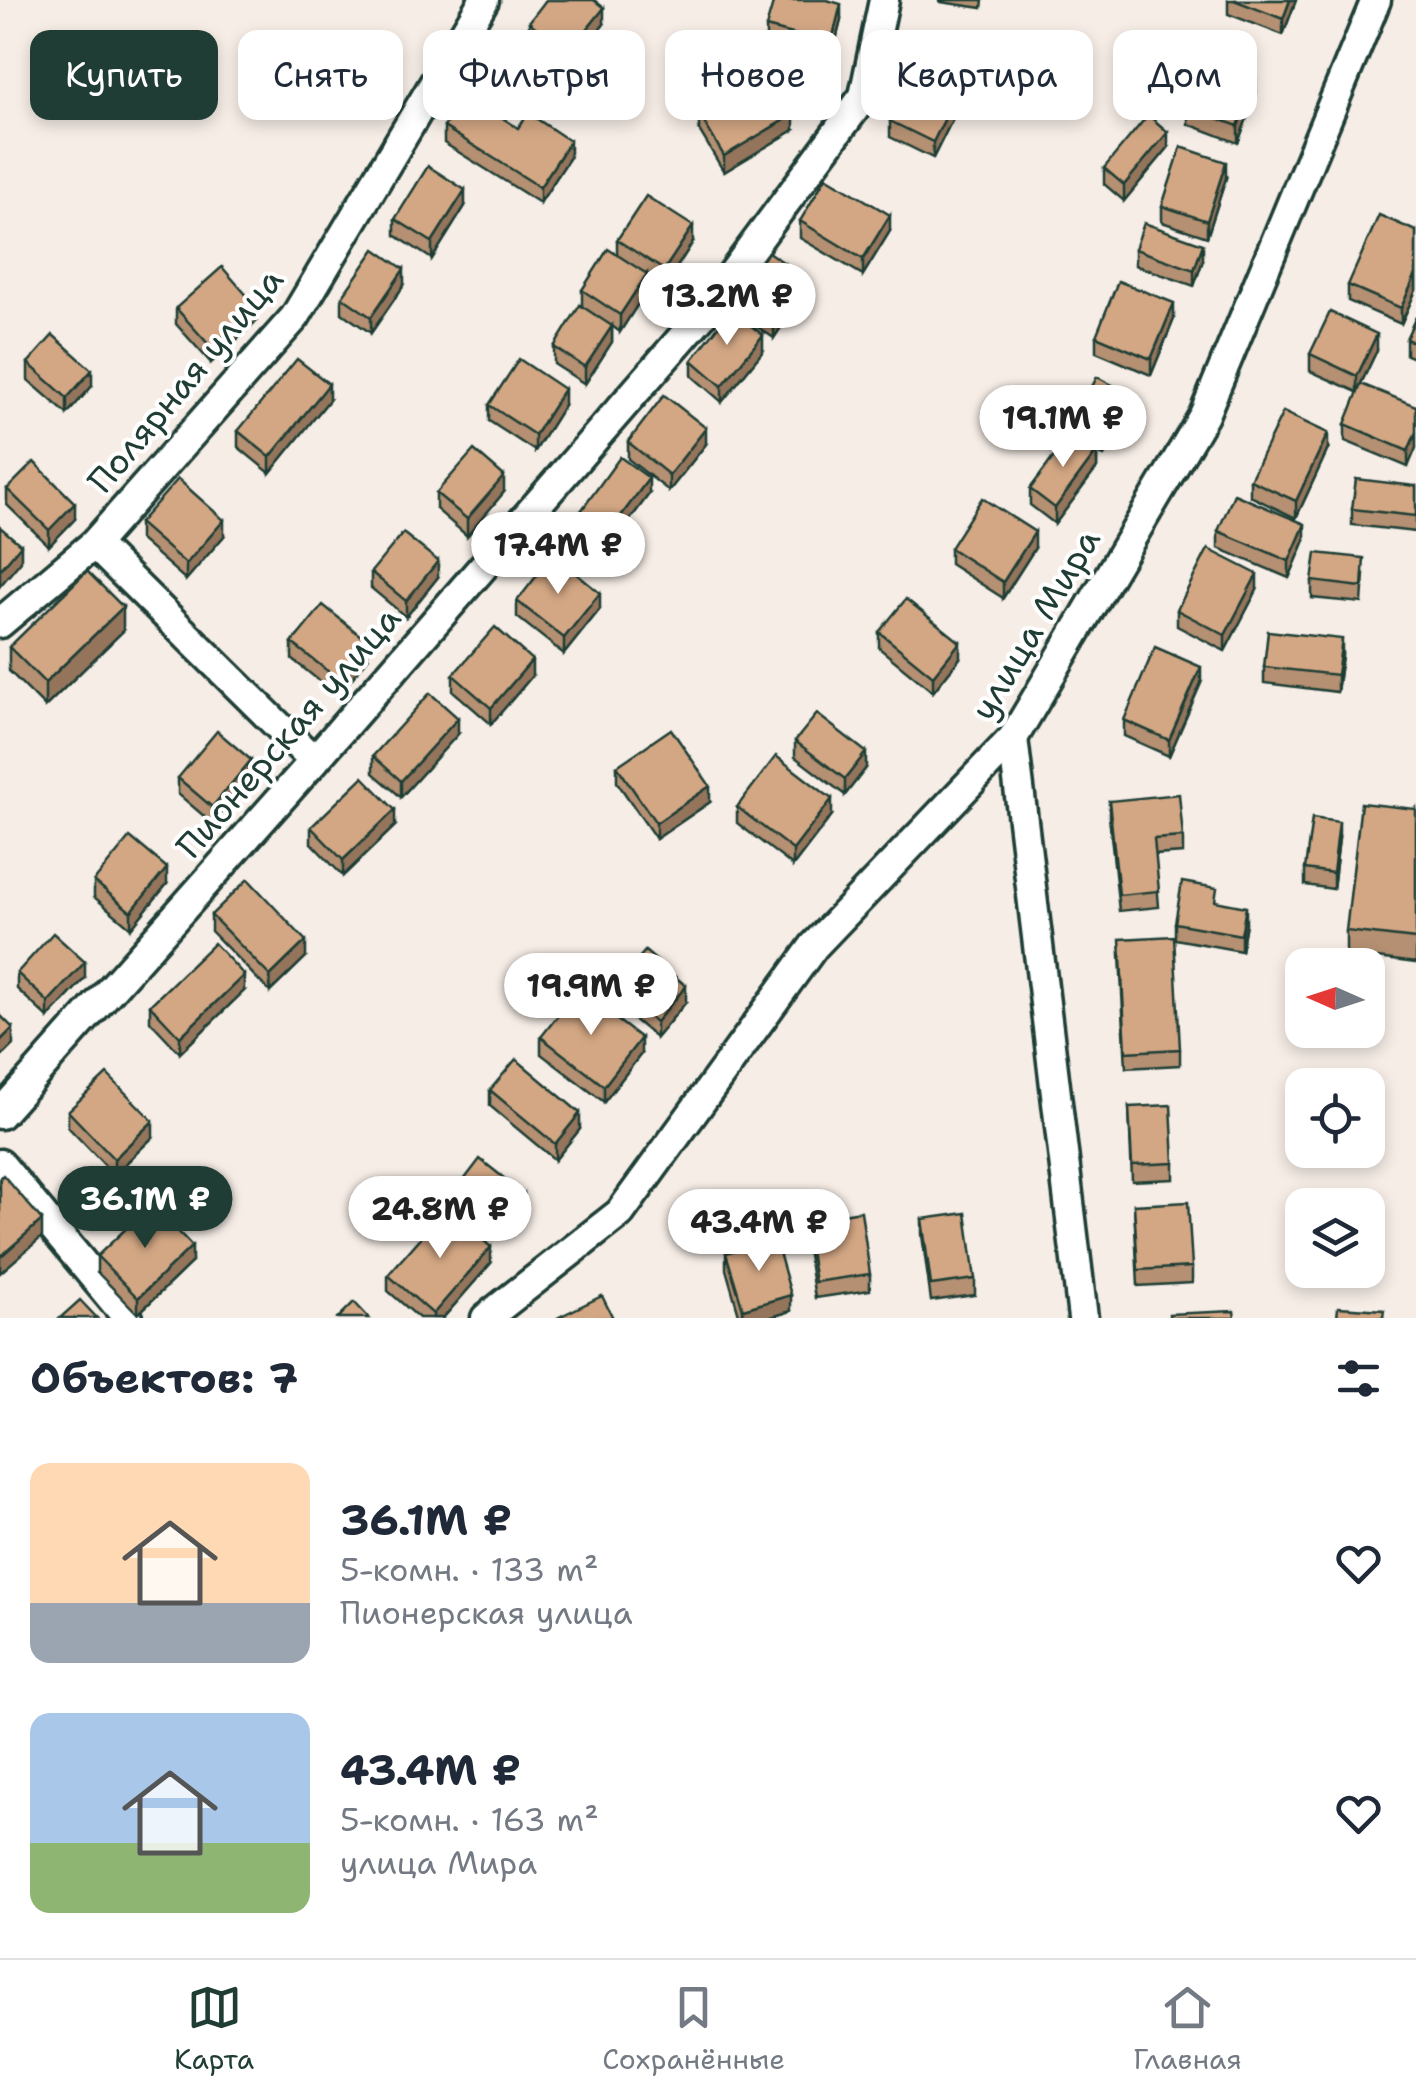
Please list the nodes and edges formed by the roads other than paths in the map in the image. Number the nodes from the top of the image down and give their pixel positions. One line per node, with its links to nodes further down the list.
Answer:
1 (484, 0): 4 (street, Полярная улица)
2 (884, 0): 7 (street, Пионерская улица)
3 (1376, 0): 6 (street, улица Мира)
4 (94, 544): 5 (street, Полярная улица); 7 (street)
5 (0, 624)
6 (1014, 738): 11 (street, улица Мира); 12 (street)
7 (314, 761): 8 (street, Пионерская улица)
8 (0, 1114)
9 (0, 1164): 10 (street)
10 (128, 1318)
11 (486, 1318)
12 (1082, 1318)

